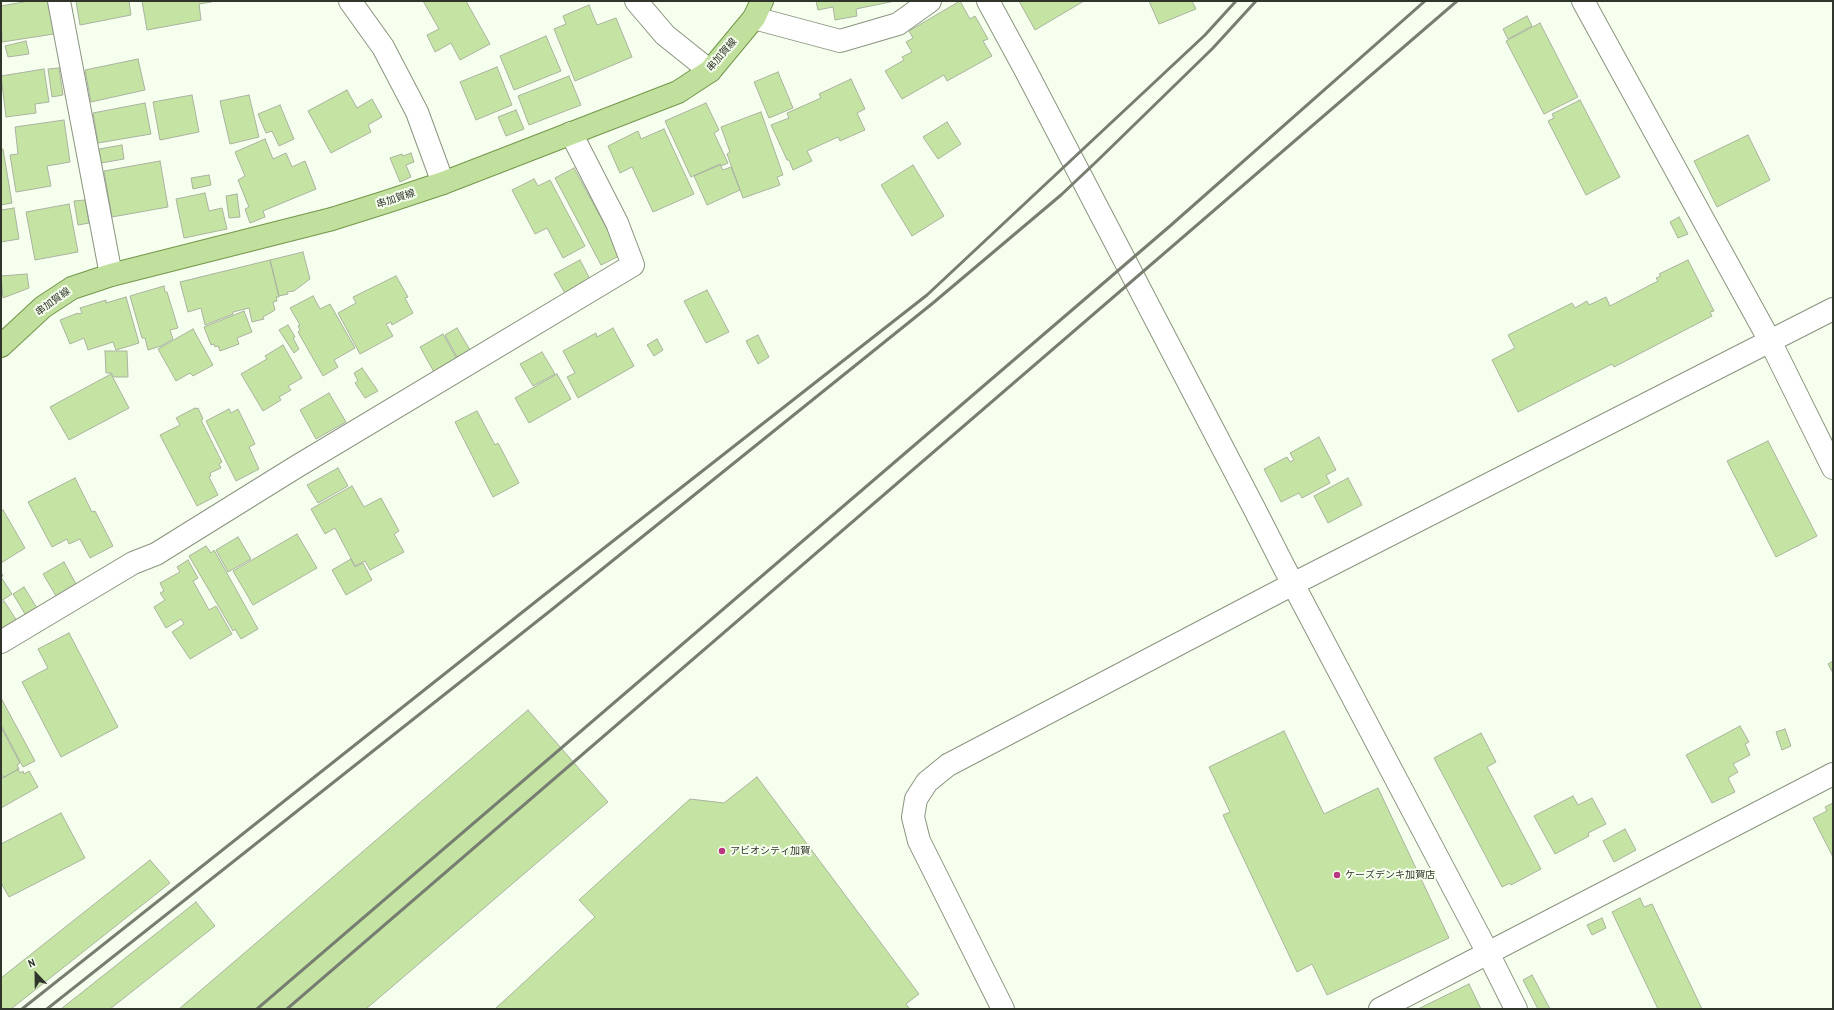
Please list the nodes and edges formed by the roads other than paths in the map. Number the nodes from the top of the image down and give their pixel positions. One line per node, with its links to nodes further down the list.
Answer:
1 (60, 1): 11 (street)
2 (350, 1): 10 (street)
3 (636, 1): 8 (street)
4 (930, 1): 7 (street)
5 (988, 1): 16 (street)
6 (1583, 1): 13 (street)
7 (758, 9): 8 (main road, 串加賀線)
8 (710, 71): 9 (main road, 串加賀線)
9 (571, 133): 10 (main road, 串加賀線); 17 (street)
10 (443, 184): 11 (main road, 串加賀線)
11 (111, 275): 14 (main road, 串加賀線)
12 (1833, 309): 13 (street)
13 (1770, 341): 15 (street); 16 (street)
14 (1, 346)
15 (1833, 468)
16 (1293, 584): 19 (street); 20 (street)
17 (1, 642)
18 (1833, 774): 19 (street)
19 (1488, 953): 21 (street); 22 (street)
20 (1004, 1009)
21 (1380, 1009)
22 (1516, 1009)

